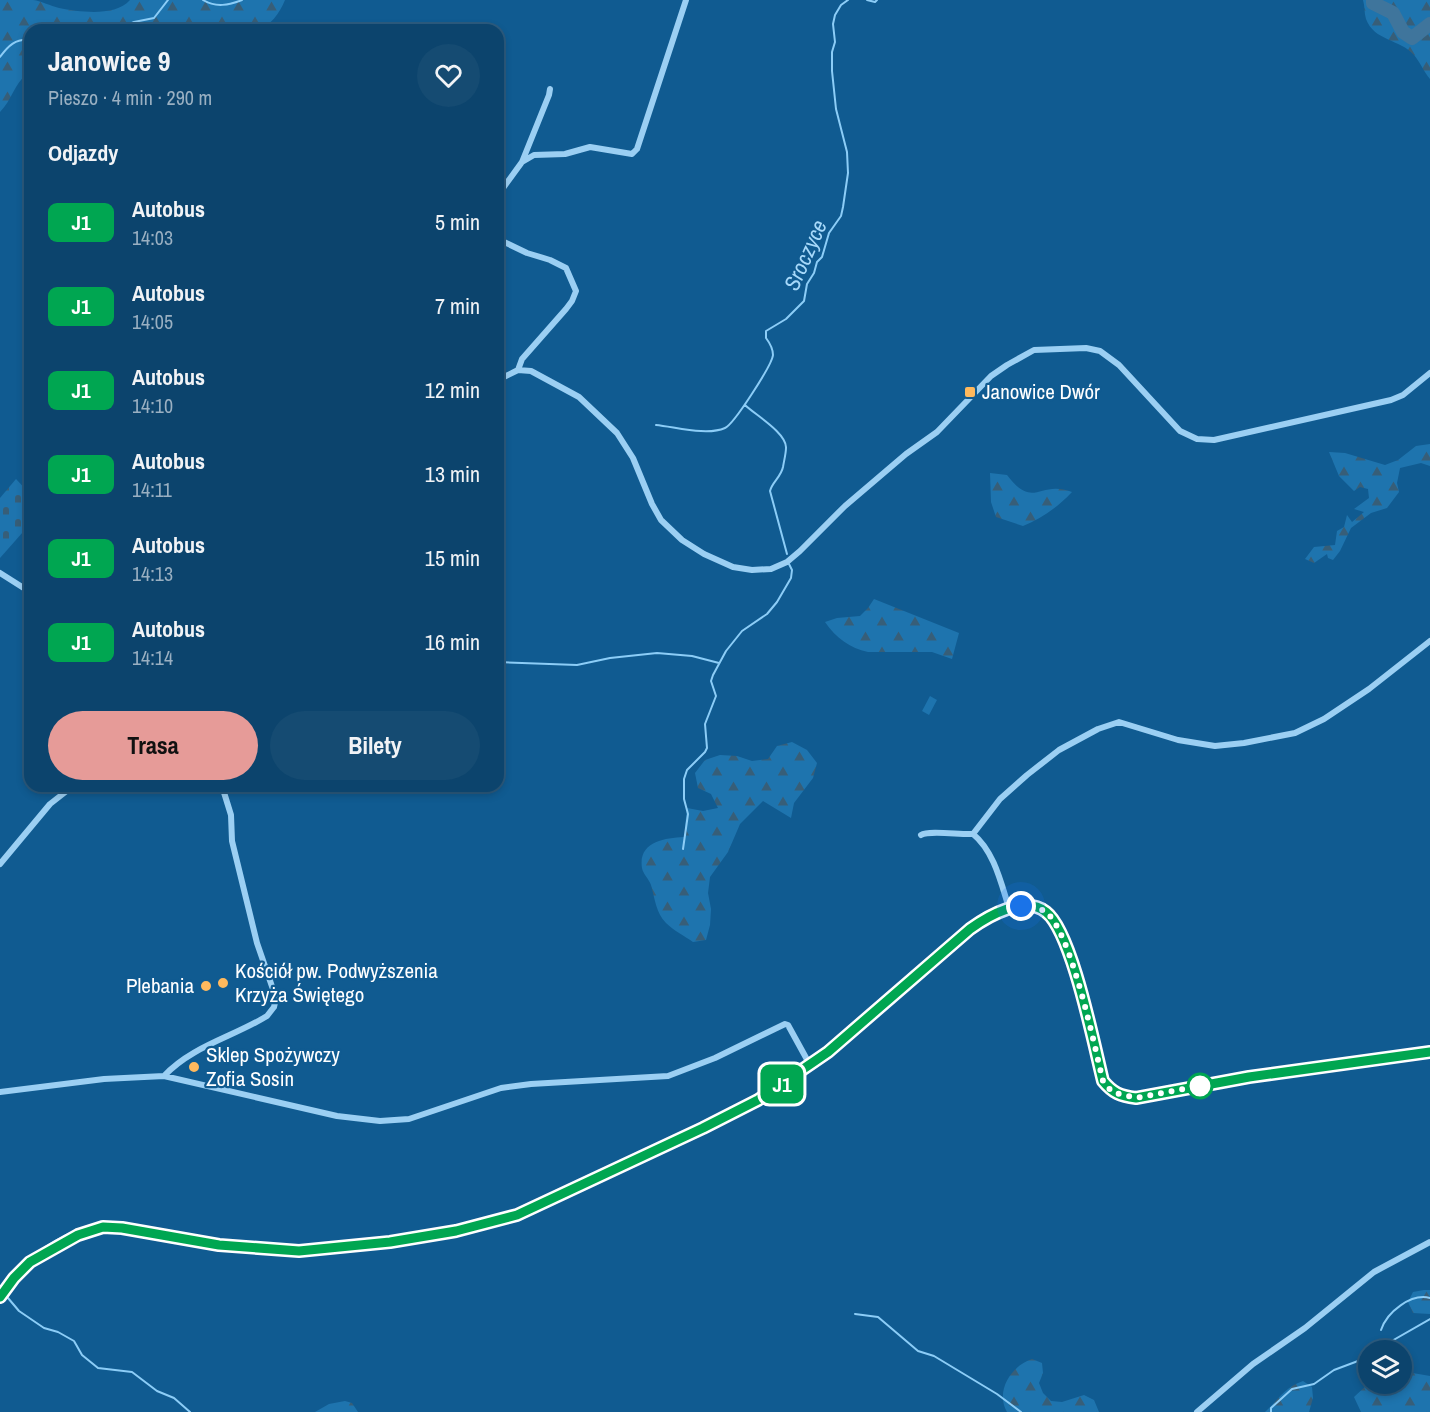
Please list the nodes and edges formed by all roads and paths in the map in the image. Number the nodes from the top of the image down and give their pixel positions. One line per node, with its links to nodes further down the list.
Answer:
1 (686, 0): 3 (street)
2 (550, 88): 3 (street)
3 (522, 162): 4 (street)
4 (504, 187)
5 (504, 242): 6 (street)
6 (518, 370): 7 (street); 8 (street)
7 (1430, 373)
8 (504, 377)
9 (0, 573): 10 (street)
10 (24, 588)
11 (1430, 641): 14 (street)
12 (65, 792): 16 (street)
13 (224, 792): 20 (street)
14 (973, 834): 15 (street); 17 (street)
15 (921, 835)
16 (0, 864)
17 (1009, 908): 18 (street); 19 (street)
18 (1430, 1052)
19 (810, 1065): 20 (street); 23 (street)
20 (164, 1076): 21 (street)
21 (0, 1092)
22 (1430, 1242): 24 (street)
23 (0, 1297)
24 (1197, 1412)

